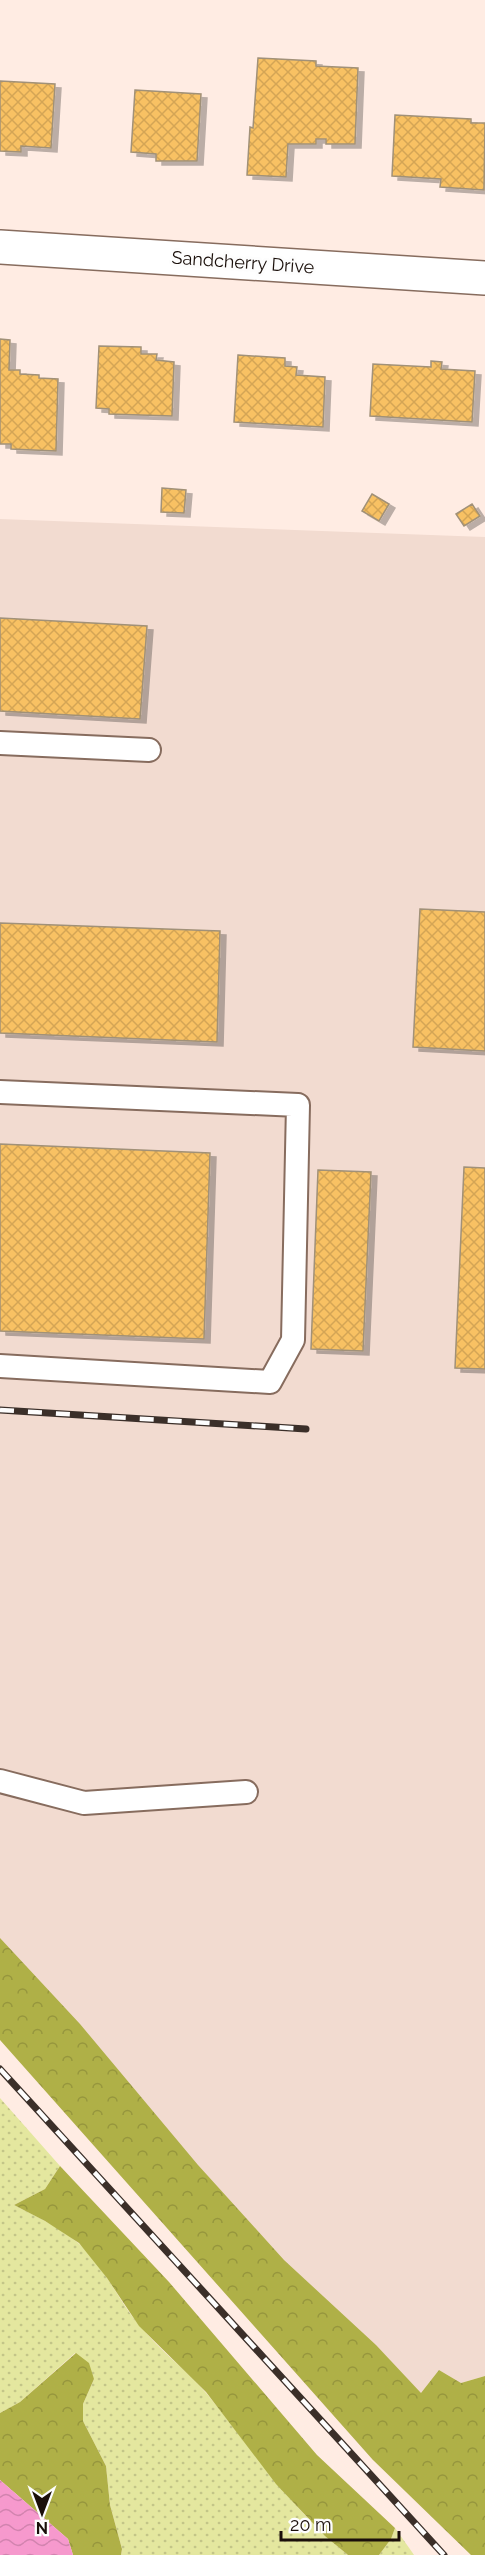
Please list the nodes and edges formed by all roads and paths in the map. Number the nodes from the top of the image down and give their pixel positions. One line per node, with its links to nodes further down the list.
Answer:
1 (0, 247): 2 (street, Sandcherry Drive)
2 (485, 278)
3 (0, 743): 4 (lane)
4 (149, 750)
5 (0, 1092): 6 (lane)
6 (0, 1366)
7 (0, 1781): 8 (lane)
8 (246, 1792)

